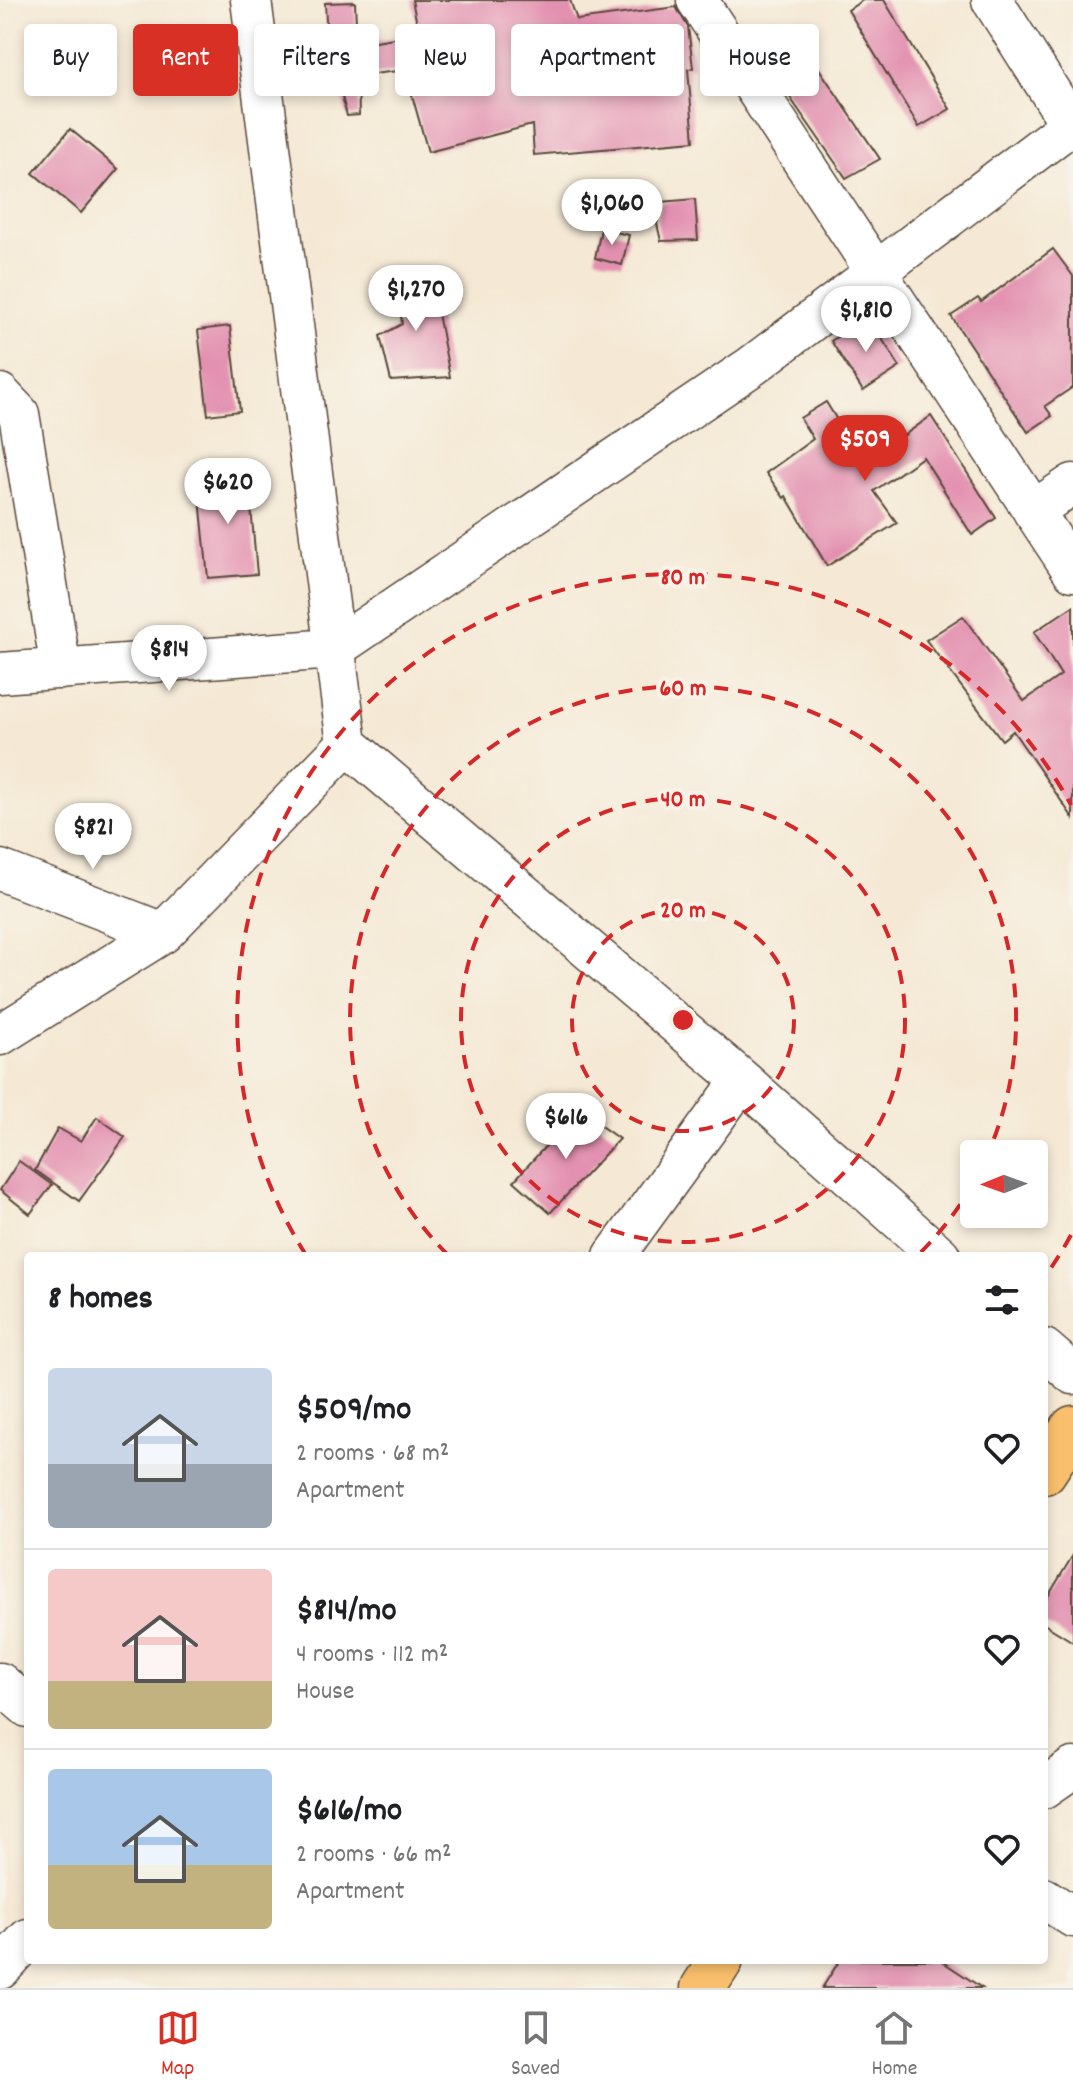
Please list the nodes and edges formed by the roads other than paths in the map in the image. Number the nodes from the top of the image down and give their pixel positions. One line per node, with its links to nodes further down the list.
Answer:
1 (251, 0): 10 (street)
2 (697, 0): 5 (street)
3 (992, 0): 4 (street)
4 (1072, 125): 5 (street)
5 (876, 273): 8 (street); 10 (street)
6 (0, 394): 11 (street)
7 (1073, 484): 8 (street)
8 (1033, 511): 9 (street)
9 (1073, 571)
10 (334, 649): 11 (street); 13 (street)
11 (61, 669): 12 (street)
12 (0, 673)
13 (347, 744): 15 (street); 17 (street)
14 (0, 870): 15 (street)
15 (163, 933): 16 (street)
16 (0, 1035)
17 (742, 1080): 18 (street); 19 (street)
18 (617, 1252)
19 (936, 1252)
20 (1048, 1352): 21 (street)
21 (1073, 1374)
22 (1073, 1428): 23 (main road)
23 (1048, 1466)
24 (0, 1683): 25 (street)
25 (24, 1704)
26 (1073, 1768): 27 (street)
27 (1048, 1785)
28 (1048, 1901): 29 (street)
29 (1073, 1917)
30 (24, 1943): 32 (street)
31 (718, 1964): 33 (main road)
32 (0, 1969)
33 (703, 1988)

